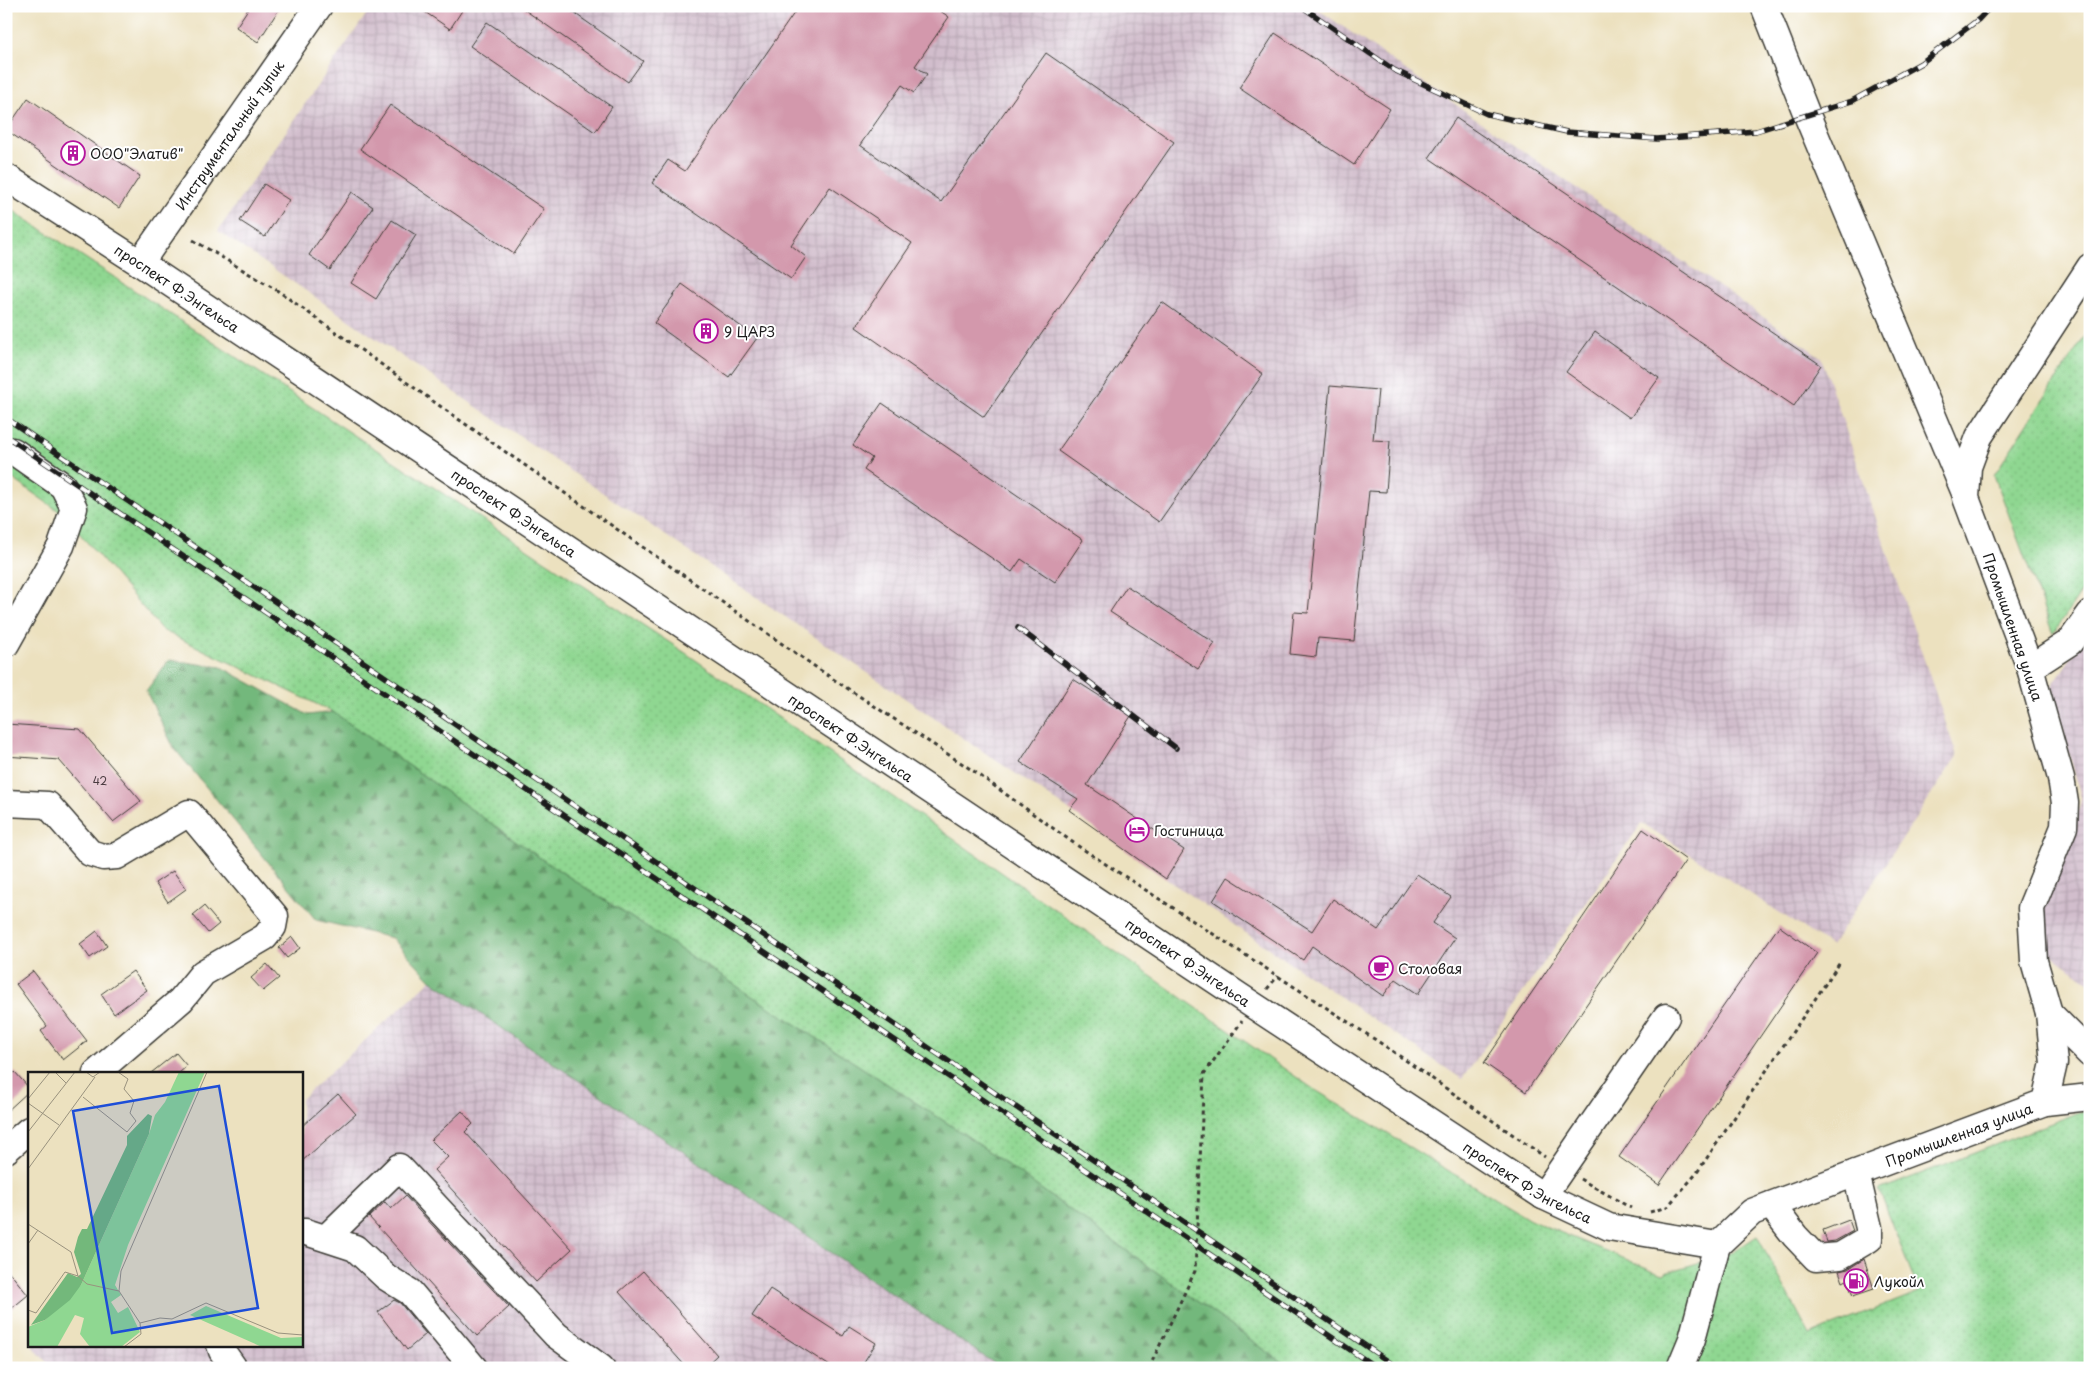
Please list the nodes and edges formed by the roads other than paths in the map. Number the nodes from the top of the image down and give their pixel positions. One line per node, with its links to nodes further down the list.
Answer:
1 (319, 6): 4 (street, Инструментальный тупик)
2 (1764, 6): 7 (street)
3 (6, 177): 4 (street, проспект Ф.Энгельса)
4 (140, 263): 21 (street, проспект Ф.Энгельса)
5 (2090, 267): 7 (street, Промышленная улица)
6 (13, 452): 9 (street)
7 (1966, 498): 10 (street, Промышленная улица)
8 (2090, 614): 10 (street)
9 (6, 644)
10 (2030, 668): 12 (street, Промышленная улица)
11 (6, 803): 15 (street)
12 (2050, 1013): 14 (street); 17 (street, Промышленная улица)
13 (1666, 1017): 21 (street)
14 (2090, 1054)
15 (97, 1072)
16 (2090, 1097): 17 (street)
17 (2045, 1102): 20 (street, Промышленная улица)
18 (28, 1131): 19 (street)
19 (6, 1150)
20 (1856, 1173): 22 (street, Промышленная улица); 22 (street)
21 (1543, 1196): 24 (street, проспект Ф.Энгельса)
22 (1771, 1205): 24 (street, Промышленная улица)
23 (314, 1235): 27 (street); 28 (street)
24 (1717, 1245): 29 (street)
25 (220, 1346): 26 (street)
26 (234, 1368)
27 (474, 1368)
28 (601, 1368)
29 (1680, 1368)

